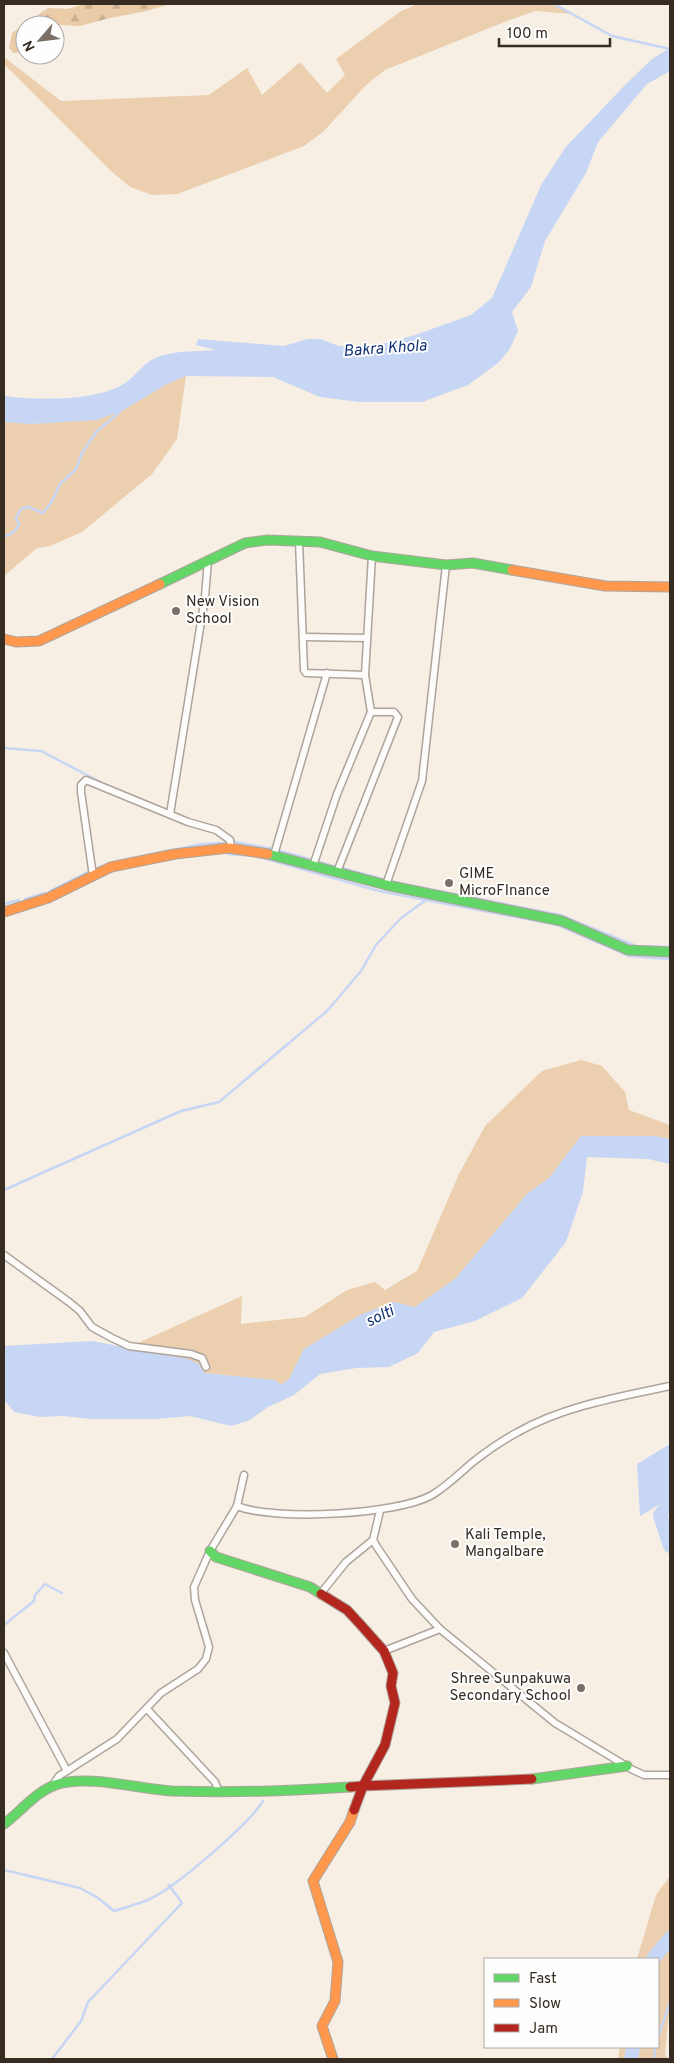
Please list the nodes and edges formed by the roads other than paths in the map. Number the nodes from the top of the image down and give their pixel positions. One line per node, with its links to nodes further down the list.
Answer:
1 (299, 541): 2 (street); 3 (street); 6 (street)
2 (372, 556): 4 (street); 7 (street)
3 (208, 560): 8 (street); 12 (street)
4 (446, 565): 5 (street); 18 (street)
5 (670, 587)
6 (304, 637): 7 (street); 9 (street)
7 (367, 638): 10 (street)
8 (4, 639)
9 (327, 673): 10 (street); 14 (street)
10 (365, 675): 11 (street)
11 (371, 712): 15 (street); 16 (street)
12 (170, 814): 13 (street); 17 (street)
13 (231, 848): 14 (street); 17 (street)
14 (274, 855): 15 (street)
15 (313, 866): 16 (street)
16 (337, 872): 18 (street)
17 (94, 876): 19 (street)
18 (386, 885): 20 (street)
19 (4, 912)
20 (670, 952)
21 (4, 1255): 22 (street)
22 (206, 1367)
23 (670, 1386): 26 (street)
24 (244, 1475): 25 (street)
25 (237, 1506): 26 (street); 28 (street)
26 (380, 1511): 27 (street)
27 (374, 1540): 29 (street); 30 (street)
28 (210, 1552): 29 (street); 33 (street)
29 (321, 1593): 32 (street)
30 (440, 1629): 32 (street); 34 (street)
31 (4, 1652): 35 (street)
32 (384, 1652): 38 (street)
33 (147, 1708): 35 (street); 39 (street)
34 (627, 1766): 36 (street); 38 (street)
35 (67, 1771): 37 (street)
36 (670, 1775)
37 (54, 1785): 39 (street); 40 (street)
38 (364, 1786): 39 (street); 41 (street)
39 (219, 1792)
40 (4, 1824)
41 (333, 2059)

